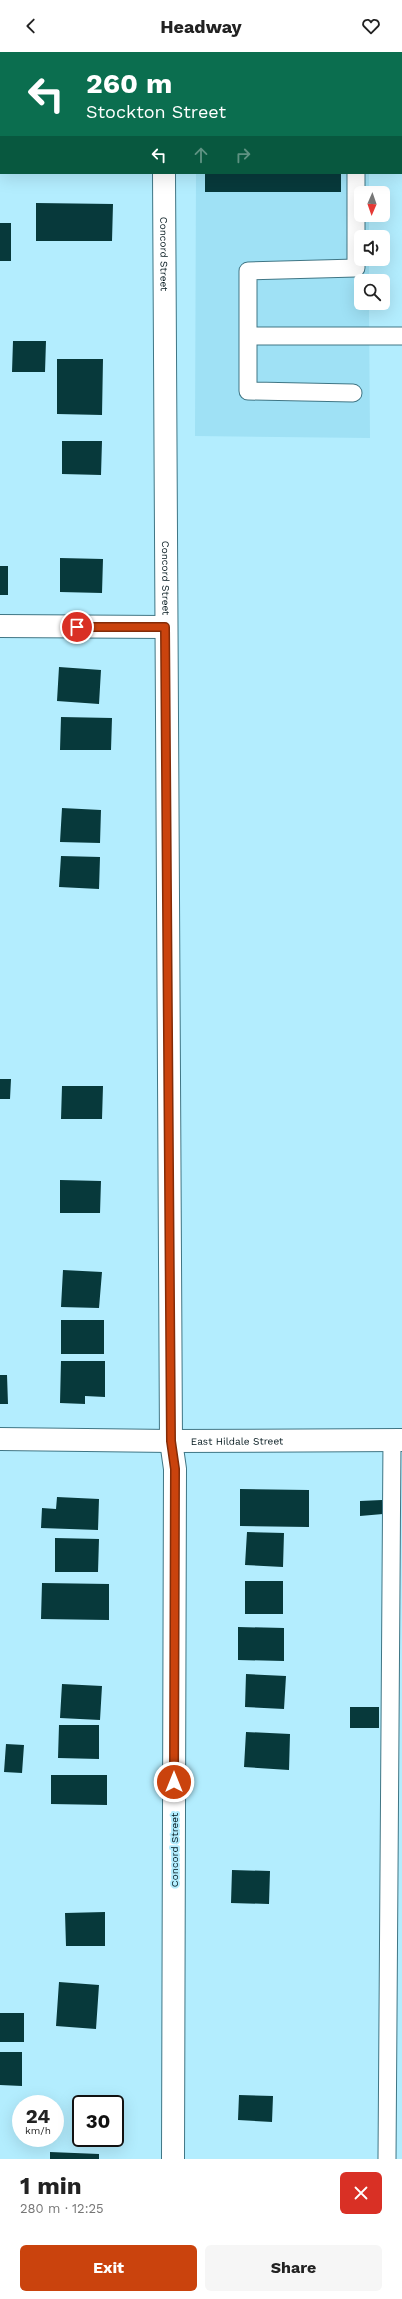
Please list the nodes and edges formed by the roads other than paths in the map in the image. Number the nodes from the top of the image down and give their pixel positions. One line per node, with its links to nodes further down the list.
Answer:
1 (164, 174): 7 (street, Concord Street)
2 (356, 174): 3 (lane)
3 (248, 336): 4 (lane); 5 (lane)
4 (402, 336)
5 (353, 393)
6 (0, 626): 7 (street)
7 (165, 627): 10 (street, Concord Street)
8 (0, 1439): 10 (street, East Hildale Street)
9 (397, 1440): 10 (street, East Hildale Street); 12 (lane)
10 (171, 1441): 11 (street, Concord Street)
11 (173, 2159)
12 (387, 2159)

